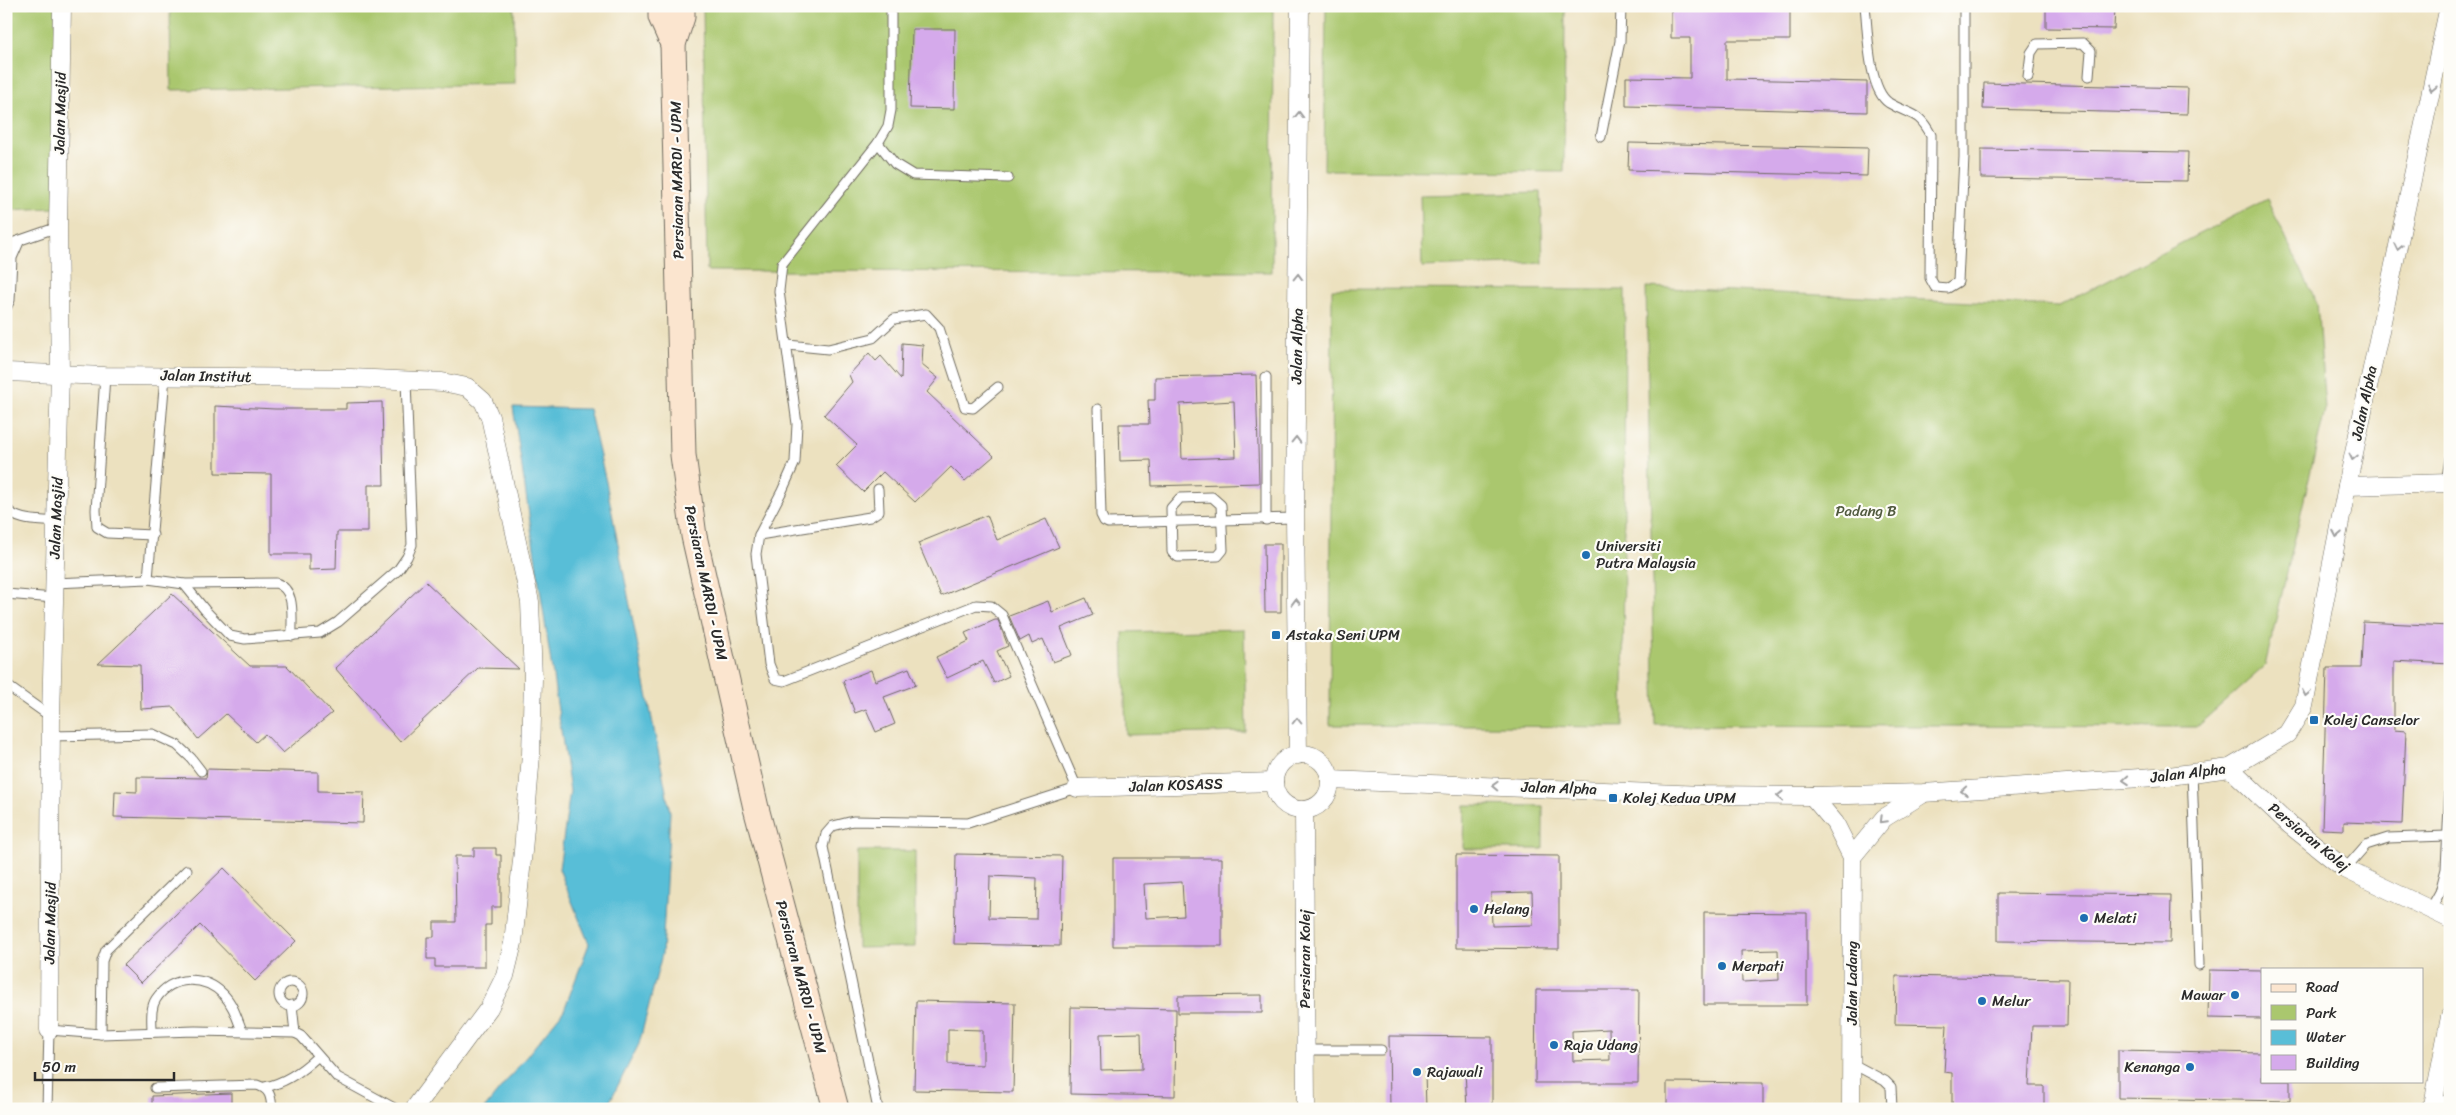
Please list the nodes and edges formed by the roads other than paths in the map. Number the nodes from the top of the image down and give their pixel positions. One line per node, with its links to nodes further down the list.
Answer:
1 (62, 6): 16 (street, Jalan Masjid)
2 (661, 6): 10 (street)
3 (682, 6): 10 (street)
4 (891, 6): 14 (lane)
5 (1300, 6): 34 (street, Jalan Alpha, one-way to 5)
6 (1621, 6): 13 (lane)
7 (1865, 6): 8 (lane)
8 (1964, 6)
9 (2449, 6): 31 (street, Jalan Alpha, one-way to 31)
10 (673, 44): 85 (street, Persiaran MARDI - UPM)
11 (2089, 76): 12 (lane)
12 (2028, 77)
13 (1602, 137)
14 (878, 143): 15 (lane); 20 (lane)
15 (1008, 178)
16 (58, 227): 17 (lane); 22 (street, Jalan Masjid)
17 (19, 242): 18 (lane); 19 (lane)
18 (6, 245)
19 (6, 308)
20 (788, 345): 27 (lane); 40 (lane)
21 (6, 372): 22 (street, Jalan Institut)
22 (60, 373): 23 (street, Jalan Institut); 37 (street, Jalan Masjid)
23 (105, 376): 24 (street, Jalan Institut); 39 (lane)
24 (165, 376): 26 (street, Jalan Institut); 39 (lane)
25 (1266, 377): 35 (lane)
26 (406, 380): 45 (lane); 84 (street, Jalan Institut)
27 (998, 387)
28 (1098, 409): 38 (lane)
29 (2450, 458): 30 (lane)
30 (2448, 484): 31 (street)
31 (2347, 486): 50 (street, Jalan Alpha, one-way to 50)
32 (878, 489): 40 (lane)
33 (6, 508): 37 (lane)
34 (1296, 518): 35 (lane); 49 (street, Jalan Alpha, one-way to 34)
35 (1266, 520): 36 (lane)
36 (1222, 521): 38 (lane); 38 (lane); 38 (lane)
37 (55, 522): 43 (street, Jalan Masjid)
38 (1171, 522)
39 (153, 535): 41 (lane)
40 (759, 535): 56 (lane)
41 (148, 579): 42 (lane); 43 (lane)
42 (184, 584): 45 (lane); 45 (lane)
43 (54, 590): 44 (lane); 47 (street, Jalan Masjid)
44 (6, 594)
45 (292, 636)
46 (6, 685): 47 (lane)
47 (51, 717): 48 (street, Jalan Masjid)
48 (51, 736): 51 (lane); 69 (street, Jalan Masjid)
49 (1298, 755): 53 (street); 54 (street)
50 (2230, 768): 52 (street, Jalan Alpha); 62 (street, Persiaran Kolej)
51 (201, 771)
52 (2192, 772): 57 (street, Jalan Alpha, one-way to 57); 66 (lane)
53 (1330, 780): 58 (street, Jalan Alpha, one-way to 53); 59 (street)
54 (1274, 782): 56 (street, Jalan KOSASS); 59 (street)
55 (2450, 784): 60 (lane)
56 (1077, 788): 86 (lane)
57 (1923, 793): 58 (street, Jalan Alpha); 61 (street, one-way to 61)
58 (1812, 796): 61 (street, Jalan Ladang)
59 (1304, 810): 74 (street, Persiaran Kolej)
60 (2447, 836): 62 (lane); 64 (lane)
61 (1852, 857): 77 (street, Jalan Ladang)
62 (2345, 869): 64 (street, Persiaran Kolej)
63 (187, 870): 73 (lane)
64 (2430, 910): 65 (street, Persiaran Kolej)
65 (2450, 919)
66 (2199, 964)
67 (292, 1005): 72 (lane)
68 (2450, 1017): 80 (street)
69 (48, 1030): 73 (lane); 81 (lane)
70 (242, 1031): 71 (lane); 71 (lane); 72 (lane)
71 (152, 1032): 73 (lane)
72 (295, 1033): 76 (lane)
73 (101, 1034)
74 (1305, 1050): 75 (lane); 87 (street, Persiaran Kolej)
75 (1381, 1050)
76 (317, 1057): 78 (lane); 83 (lane)
77 (1851, 1063): 88 (street, Jalan Ladang); 89 (lane)
78 (265, 1087): 79 (lane); 82 (lane)
79 (155, 1088)
80 (2437, 1104)
81 (47, 1109)
82 (272, 1109)
83 (396, 1109)
84 (414, 1109)
85 (836, 1109)
86 (878, 1109)
87 (1306, 1109)
88 (1851, 1109)
89 (1892, 1109)

